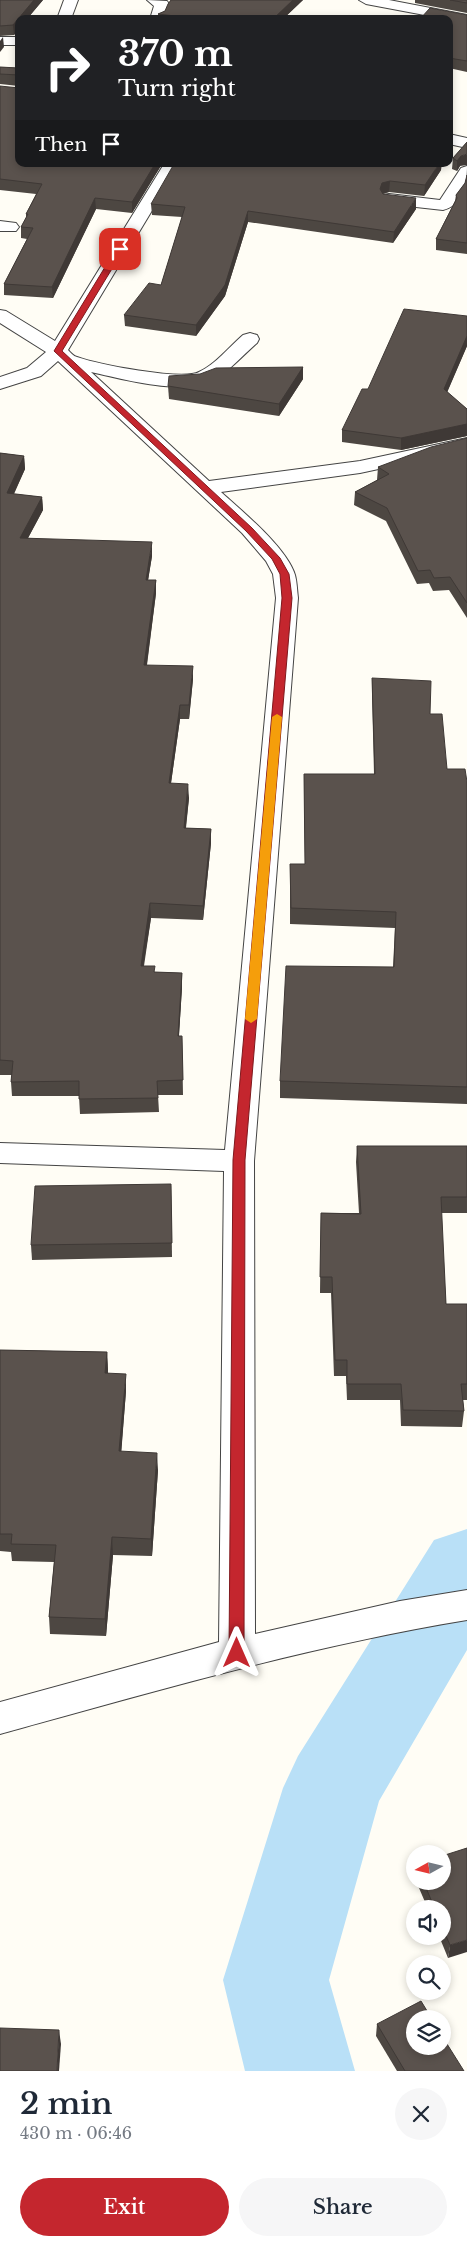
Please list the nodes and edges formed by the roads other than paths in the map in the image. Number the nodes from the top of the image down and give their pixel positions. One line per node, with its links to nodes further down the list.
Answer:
1 (71, 0): 5 (street)
2 (154, 0): 6 (street)
3 (366, 0): 7 (street)
4 (467, 4): 8 (street)
5 (65, 15)
6 (158, 15)
7 (444, 15)
8 (450, 15)
9 (453, 17): 10 (street)
10 (467, 19)
11 (15, 41): 12 (street)
12 (0, 42)
13 (453, 139): 14 (street)
14 (467, 143)
15 (170, 167): 20 (street)
16 (467, 172): 17 (street)
17 (389, 199)
18 (0, 315): 20 (street)
19 (250, 339): 20 (street)
20 (63, 356): 21 (street); 23 (street)
21 (0, 383)
22 (467, 444): 23 (street)
23 (203, 488): 25 (street)
24 (0, 1153): 25 (street)
25 (239, 1160): 27 (street)
26 (467, 1605): 27 (street)
27 (237, 1653): 28 (street)
28 (0, 1718)

